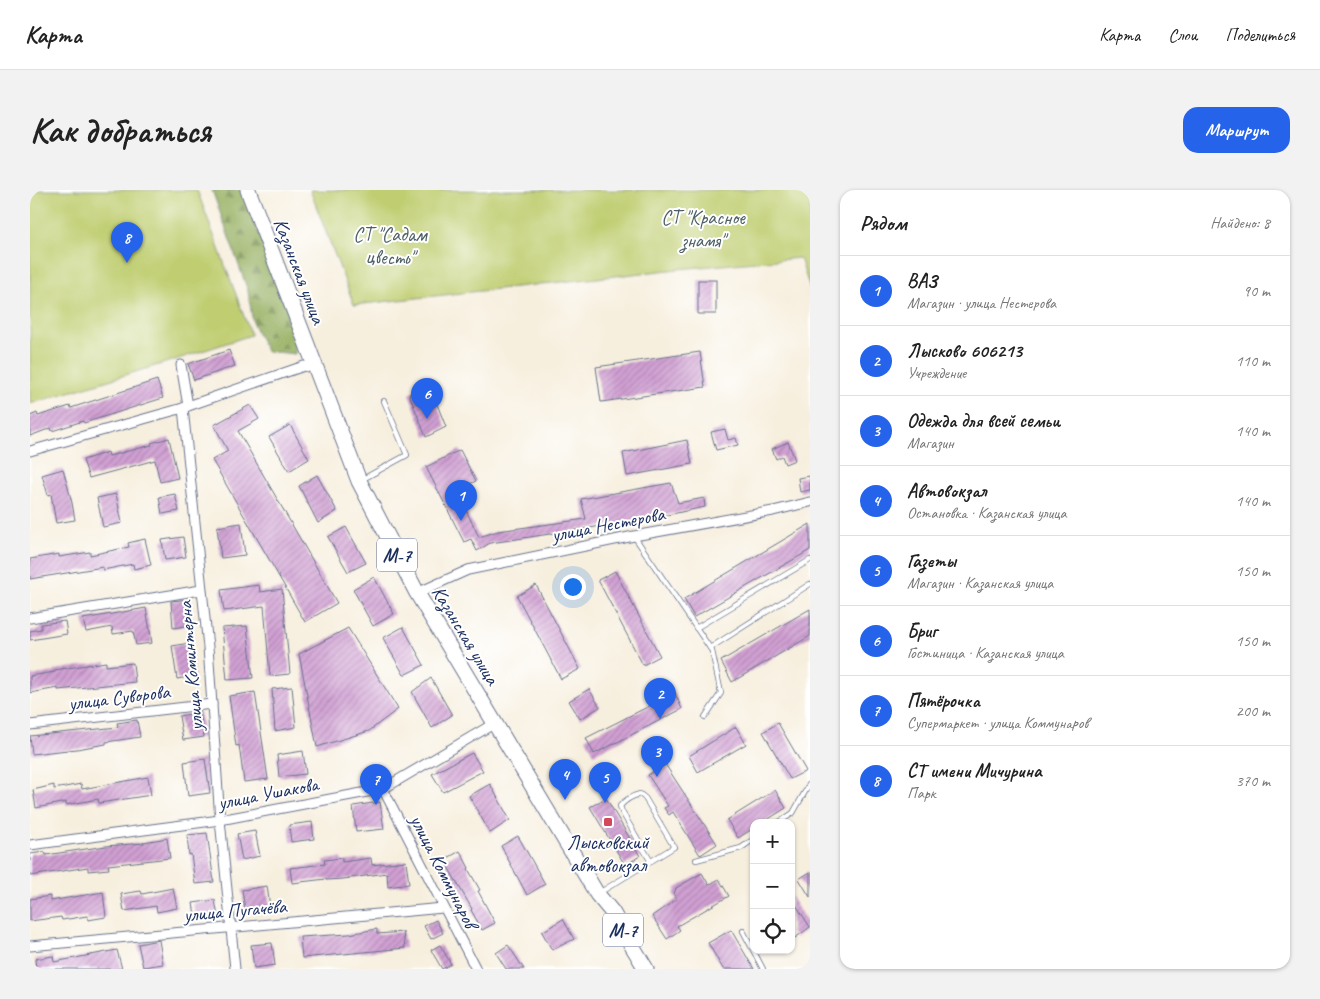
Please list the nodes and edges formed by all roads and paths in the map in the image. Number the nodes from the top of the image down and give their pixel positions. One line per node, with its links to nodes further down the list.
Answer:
1 (248, 190): 3 (highway, Казанская улица / М-7)
2 (181, 365): 5 (street, улица Коминтерна)
3 (316, 369): 5 (street); 7 (highway, Казанская улица / М-7)
4 (384, 401): 7 (lane)
5 (185, 407): 6 (street); 12 (street, улица Коминтерна)
6 (30, 451)
7 (360, 481): 13 (highway, Казанская улица / М-7)
8 (810, 502): 9 (street, улица Нестерова)
9 (634, 536): 13 (street, улица Нестерова); 15 (lane)
10 (810, 560): 15 (lane)
11 (810, 584): 16 (lane)
12 (201, 590): 14 (street); 17 (street, улица Коминтерна)
13 (417, 593): 19 (highway, Казанская улица / М-7)
14 (30, 618)
15 (696, 628): 16 (lane)
16 (710, 648): 18 (lane)
17 (212, 704): 20 (street, улица Суворова); 24 (street, улица Коминтерна)
18 (705, 717)
19 (495, 723): 22 (street, улица Ушакова); 29 (highway, Казанская улица / М-7)
20 (30, 726)
21 (810, 783): 23 (lane)
22 (383, 789): 24 (street, улица Ушакова); 30 (street, улица Коммунаров)
23 (784, 819)
24 (220, 820): 26 (street, улица Ушакова); 31 (street, улица Коминтерна)
25 (750, 842): 27 (lane)
26 (30, 845)
27 (696, 860)
28 (651, 862): 28 (lane); 29 (lane)
29 (597, 894): 36 (highway, Казанская улица / М-7)
30 (443, 908): 31 (street, улица Пугачёва); 35 (street, улица Коммунаров)
31 (232, 928): 33 (street, улица Пугачёва); 34 (street, улица Коминтерна)
32 (743, 931): 37 (lane)
33 (30, 946)
34 (236, 969)
35 (476, 969)
36 (646, 969)
37 (763, 969)

